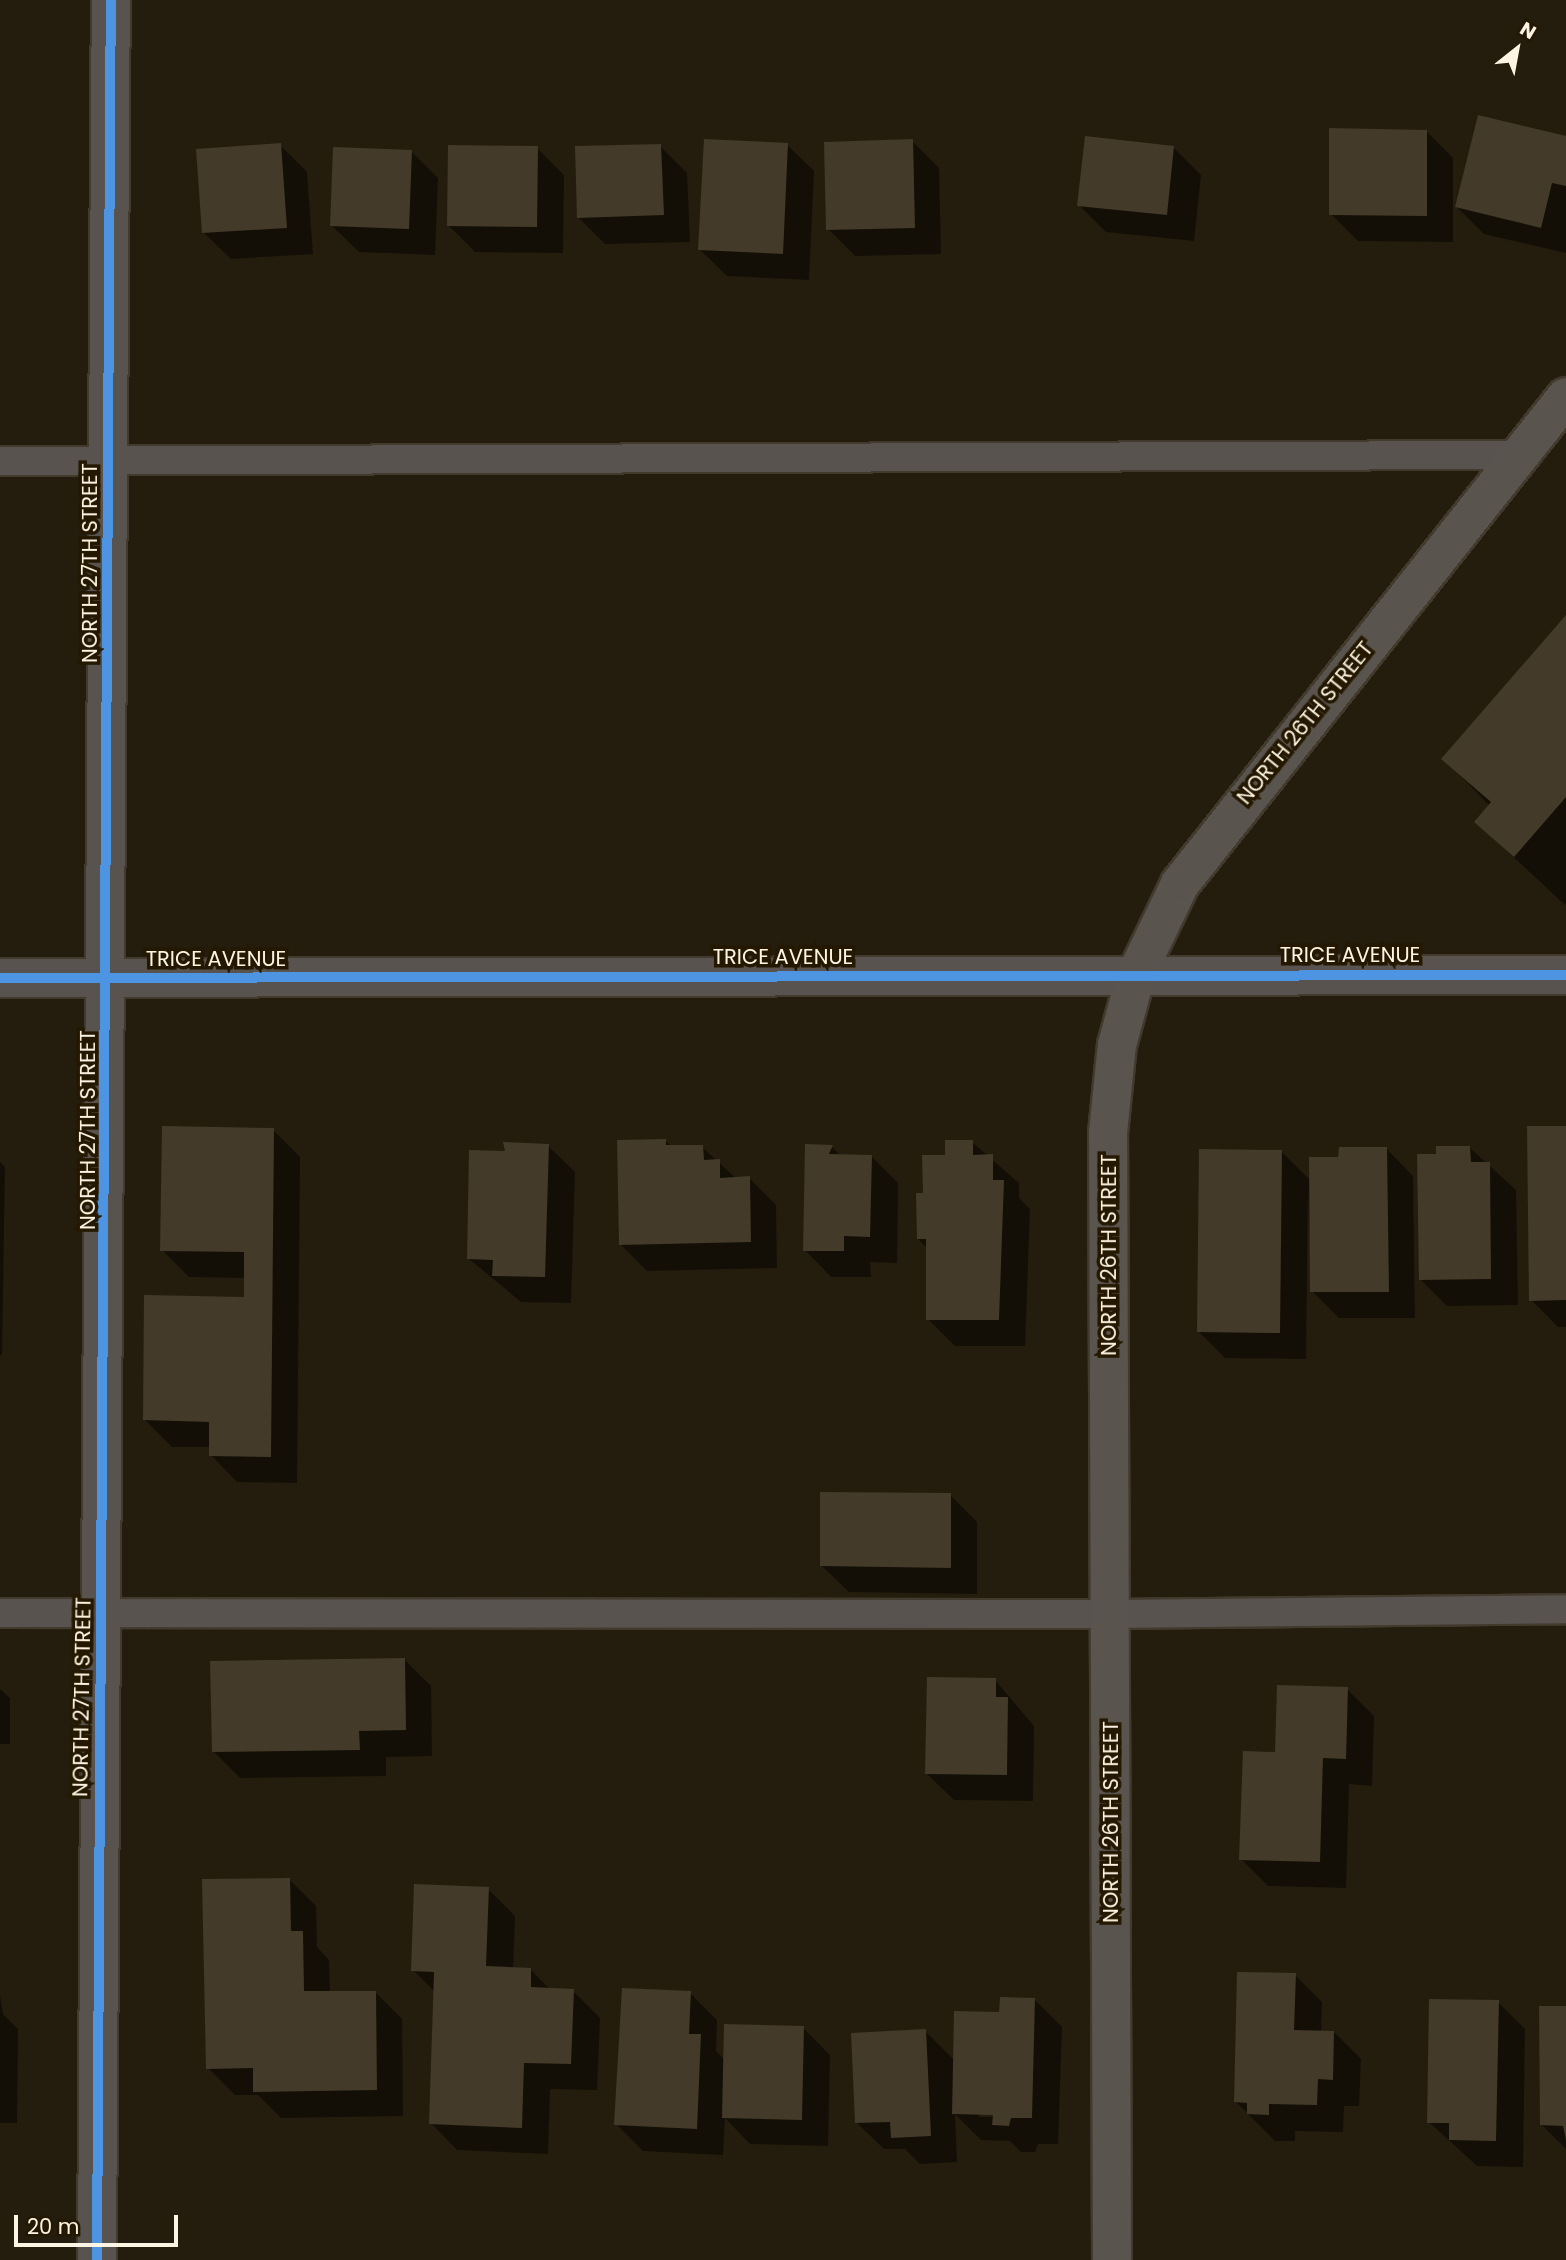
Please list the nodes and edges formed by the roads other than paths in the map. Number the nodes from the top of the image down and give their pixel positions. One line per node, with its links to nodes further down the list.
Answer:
1 (111, 0): 4 (street, NORTH 27TH STREET)
2 (1566, 397): 3 (main road, NORTH 26TH STREET)
3 (1520, 455): 4 (lane); 6 (main road, NORTH 26TH STREET)
4 (110, 459): 5 (lane); 9 (street, NORTH 27TH STREET)
5 (0, 461)
6 (1136, 975): 7 (street, TRICE AVENUE); 9 (street, TRICE AVENUE); 13 (main road, NORTH 26TH STREET)
7 (1566, 975)
8 (0, 978): 9 (street, TRICE AVENUE)
9 (108, 978): 11 (street, NORTH 27TH STREET)
10 (1566, 1609): 13 (lane)
11 (103, 1611): 12 (lane); 13 (lane); 14 (street, NORTH 27TH STREET)
12 (0, 1613)
13 (1110, 1615): 15 (main road, NORTH 26TH STREET)
14 (97, 2260)
15 (1112, 2260)

